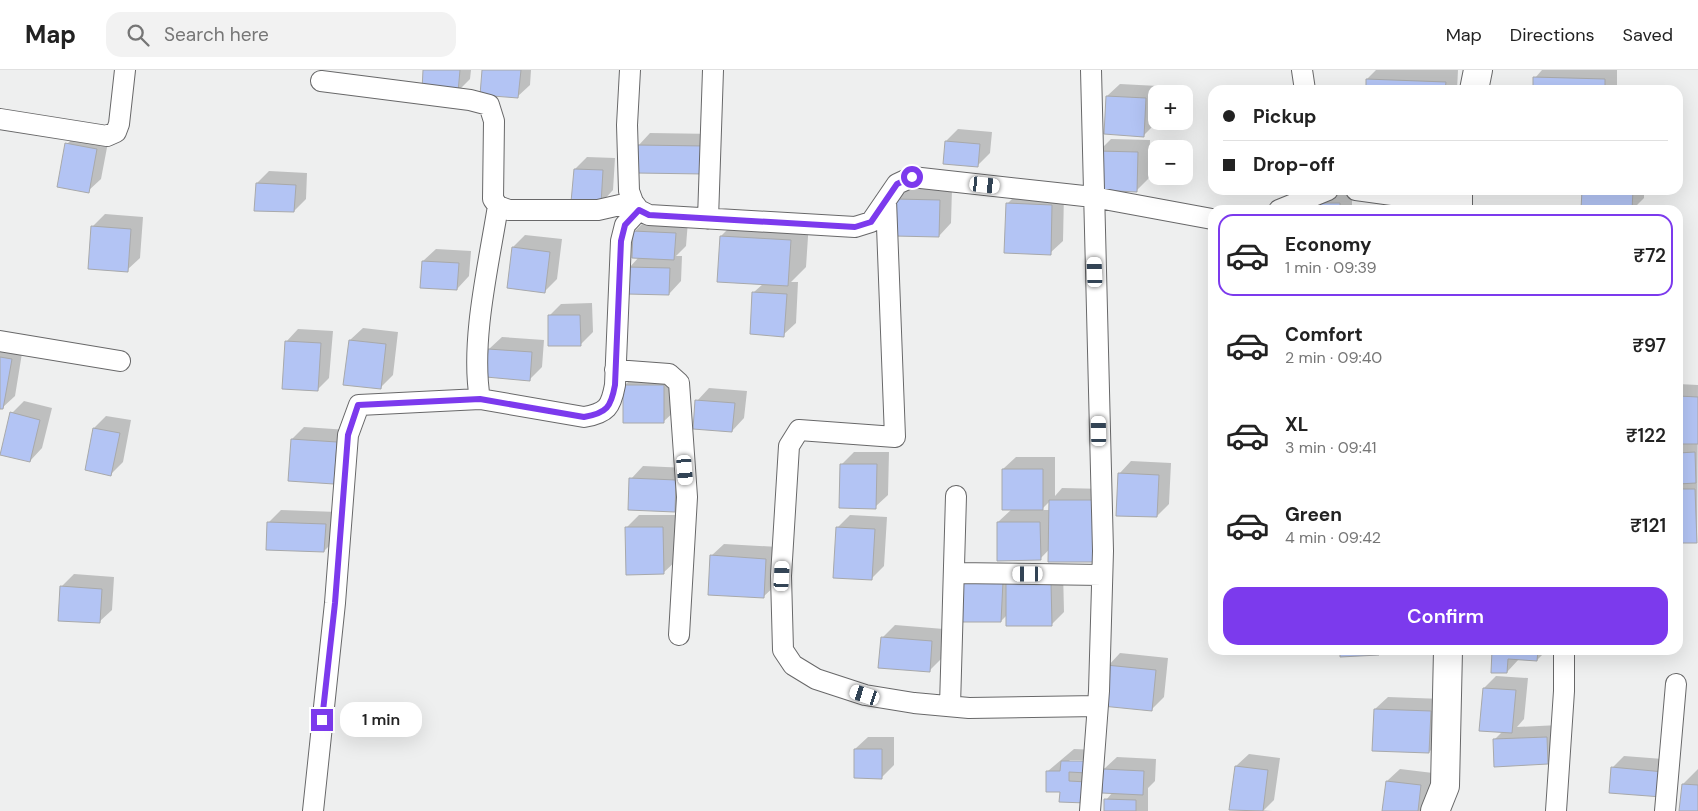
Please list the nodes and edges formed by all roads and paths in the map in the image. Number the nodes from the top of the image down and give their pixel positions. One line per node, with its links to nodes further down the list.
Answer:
1 (125, 70): 10 (street)
2 (630, 70): 18 (street)
3 (713, 70): 19 (street)
4 (1091, 70): 13 (street)
5 (1302, 70): 8 (street)
6 (1478, 70): 9 (street)
7 (321, 81): 17 (street)
8 (1304, 85)
9 (1475, 85)
10 (0, 119)
11 (1312, 195): 16 (street)
12 (1402, 195): 15 (street)
13 (1093, 197): 14 (street); 20 (street); 27 (street)
14 (886, 200): 19 (street); 32 (street)
15 (1458, 201)
16 (1290, 205)
17 (498, 206): 18 (street); 24 (street)
18 (636, 206): 19 (street); 23 (street)
19 (708, 219)
20 (1208, 219)
21 (0, 341): 22 (street)
22 (120, 361)
23 (615, 370): 24 (street); 28 (street)
24 (480, 399): 34 (street)
25 (956, 496): 26 (street)
26 (954, 574): 27 (street); 32 (street)
27 (1102, 575): 33 (street)
28 (679, 635)
29 (1448, 655): 36 (street)
30 (1564, 655): 37 (street)
31 (1676, 684): 38 (street)
32 (950, 706): 33 (street)
33 (1098, 706): 35 (street)
34 (312, 811)
35 (1090, 811)
36 (1435, 811)
37 (1556, 811)
38 (1665, 811)

